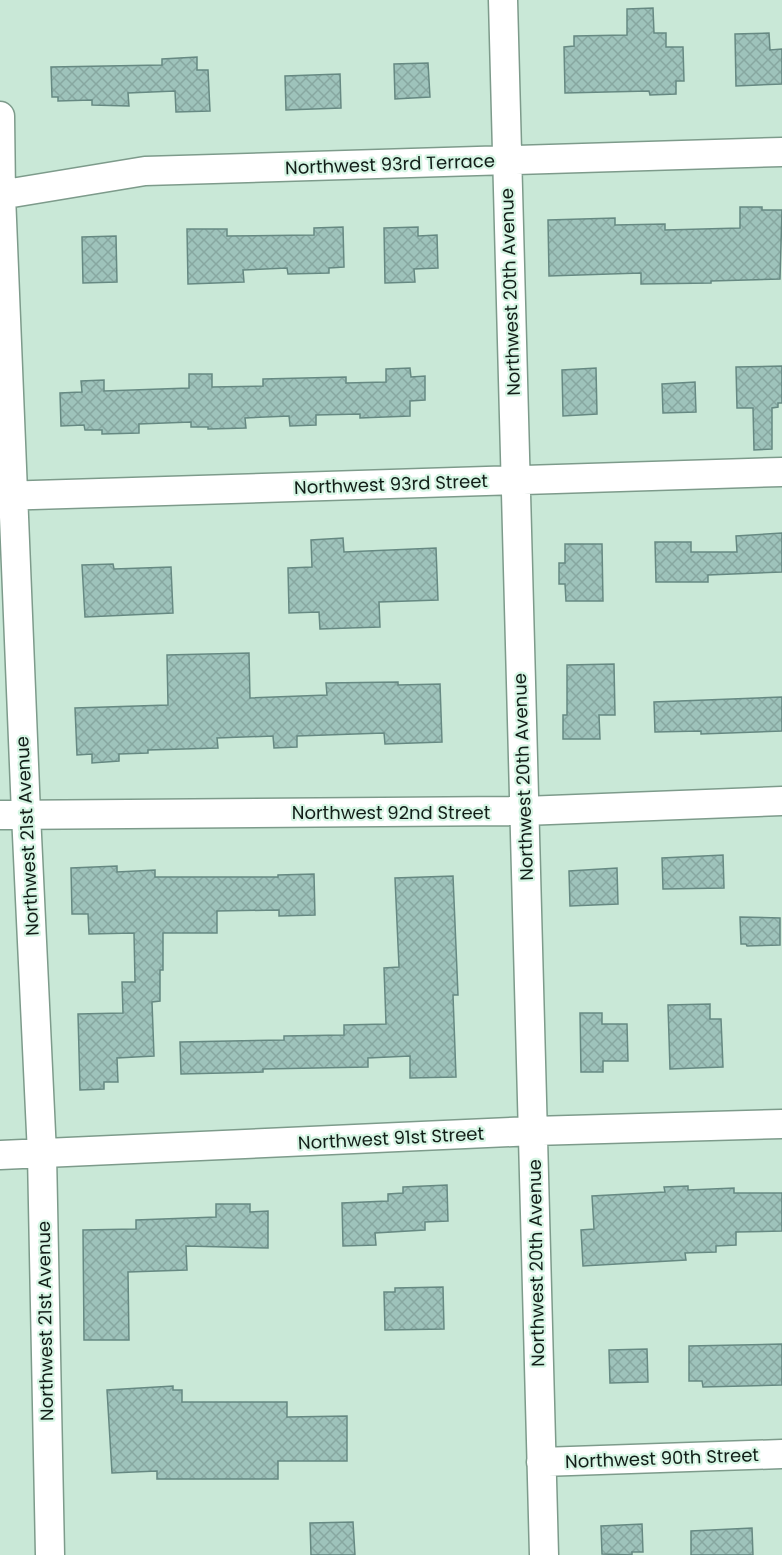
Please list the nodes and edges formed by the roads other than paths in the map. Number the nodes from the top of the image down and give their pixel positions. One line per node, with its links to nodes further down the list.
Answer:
1 (502, 0): 4 (street, Northwest 20th Avenue)
2 (0, 116): 5 (street, Northwest 21st Avenue)
3 (782, 152): 4 (street, Northwest 93rd Terrace)
4 (507, 160): 5 (street, Northwest 93rd Terrace); 7 (street, Northwest 20th Avenue)
5 (0, 195): 8 (street, Northwest 21st Avenue)
6 (782, 472): 7 (street, Northwest 93rd Street)
7 (515, 480): 8 (street, Northwest 93rd Street); 10 (street, Northwest 20th Avenue)
8 (7, 496): 11 (street, Northwest 21st Avenue)
9 (782, 801): 10 (street, Northwest 92nd Street)
10 (524, 811): 11 (street, Northwest 92nd Street); 13 (street, Northwest 20th Avenue)
11 (13, 814): 14 (street, Northwest 21st Avenue)
12 (782, 1124): 13 (street, Northwest 91st Street)
13 (533, 1131): 14 (street, Northwest 91st Street); 17 (street, Northwest 20th Avenue)
14 (42, 1154): 15 (street, Northwest 91st Street); 18 (street, Northwest 21st Avenue)
15 (0, 1155)
16 (782, 1454): 17 (street, Northwest 90th Street)
17 (541, 1462): 19 (street, Northwest 20th Avenue)
18 (50, 1555)
19 (544, 1555)

